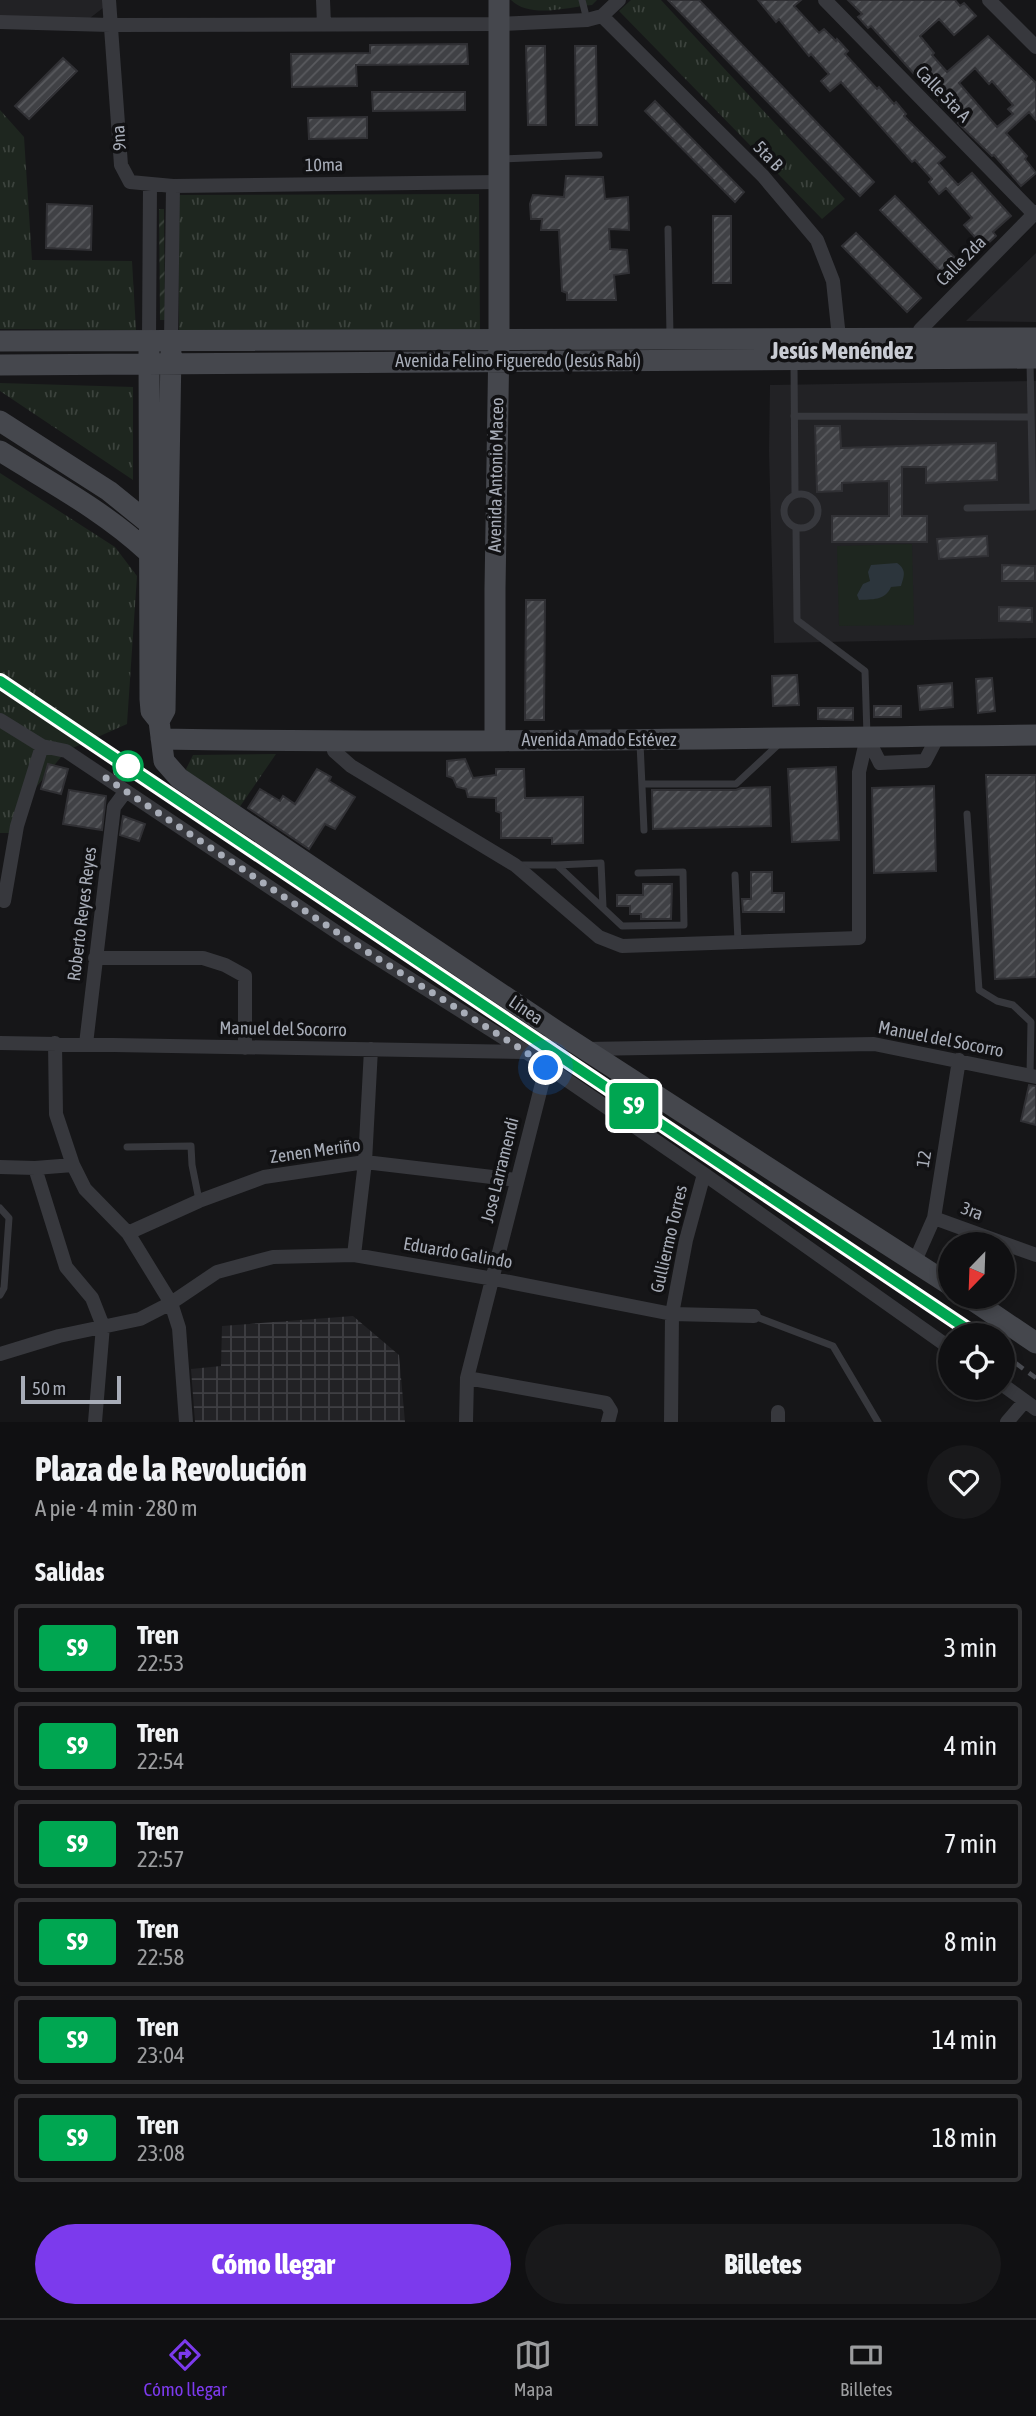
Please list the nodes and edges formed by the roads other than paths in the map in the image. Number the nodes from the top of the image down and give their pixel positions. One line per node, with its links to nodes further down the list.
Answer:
1 (109, 0): 12 (street, 9na)
2 (324, 0): 10 (street)
3 (499, 0): 11 (main road, Avenida Antonio Maceo)
4 (582, 0): 8 (lane)
5 (619, 0): 8 (street)
6 (825, 0): 19 (street, Calle 5ta A)
7 (989, 0): 13 (street)
8 (594, 18): 11 (street); 27 (street, 5ta B)
9 (0, 22): 12 (street)
10 (324, 24): 11 (street); 12 (street)
11 (500, 24): 15 (main road, Avenida Antonio Maceo)
12 (110, 25): 17 (street, 9na)
13 (1036, 47)
14 (599, 155): 15 (lane)
15 (499, 159): 16 (main road, Avenida Antonio Maceo)
16 (499, 182): 18 (street, 10ma); 23 (main road, Avenida Antonio Maceo)
17 (150, 185): 18 (street, 10ma); 25 (street)
18 (173, 186): 26 (street)
19 (1035, 213): 21 (street, Calle 2da)
20 (668, 229): 22 (lane)
21 (920, 338): 27 (main road, Avenida Felino Figueredo (Jesús Rabí)); 28 (main road, Avenida Felino Figueredo (Jesús Rabí))
22 (670, 339): 23 (main road, Avenida Felino Figueredo (Jesús Rabí)); 27 (main road, Avenida Felino Figueredo (Jesús Rabí))
23 (499, 340): 26 (main road, Avenida Felino Figueredo (Jesús Rabí)); 30 (main road, Avenida Antonio Maceo)
24 (0, 341): 25 (main road, Avenida Felino Figueredo (Jesús Rabí))
25 (149, 341): 26 (main road, Avenida Felino Figueredo (Jesús Rabí)); 31 (main road)
26 (171, 341): 32 (main road)
27 (840, 349): 28 (main road, Avenida Felino Figueredo (Jesús Rabí)); 29 (main road, Avenida Felino Figueredo (Jesús Rabí))
28 (1034, 351): 35 (lane)
29 (794, 359): 30 (main road, Avenida Felino Figueredo (Jesús Rabí)); 34 (lane)
30 (498, 362): 32 (main road, Avenida Felino Figueredo (Jesús Rabí)); 49 (main road, Avenida Antonio Maceo)
31 (149, 364): 32 (main road, Avenida Felino Figueredo (Jesús Rabí)); 33 (main road, Avenida Felino Figueredo (Jesús Rabí)); 40 (main road)
32 (171, 364): 42 (main road)
33 (0, 365)
34 (794, 416): 35 (lane); 38 (lane)
35 (1031, 417): 39 (lane)
36 (0, 421): 40 (main road)
37 (0, 451): 43 (main road)
38 (795, 495): 41 (lane); 41 (lane)
39 (967, 508)
40 (149, 523): 42 (main road); 43 (main road, Línea)
41 (796, 528): 47 (lane)
42 (168, 539): 45 (main road)
43 (148, 552): 45 (main road, Línea)
44 (0, 720): 52 (street)
45 (160, 730): 51 (main road, Avenida Amado Estévez); 67 (main road, Línea)
46 (1036, 735): 47 (main road, Avenida Amado Estévez)
47 (867, 737): 48 (main road, Avenida Amado Estévez); 65 (street)
48 (785, 738): 50 (main road, Avenida Amado Estévez); 53 (lane)
49 (495, 741): 50 (main road, Avenida Amado Estévez); 51 (main road, Avenida Amado Estévez)
50 (640, 741): 53 (lane)
51 (333, 742): 59 (street)
52 (42, 746): 54 (street); 56 (street)
53 (642, 784): 58 (lane)
54 (126, 791): 66 (street, Roberto Reyes Reyes); 74 (street)
55 (967, 814): 77 (lane)
56 (17, 826): 57 (street); 63 (street)
57 (0, 829)
58 (644, 830)
59 (515, 865): 60 (lane); 65 (street)
60 (556, 865): 64 (lane); 64 (lane)
61 (638, 873): 64 (lane)
62 (735, 875): 65 (lane)
63 (4, 901)
64 (603, 907)
65 (738, 942)
66 (95, 958): 70 (street, Roberto Reyes Reyes); 71 (street)
67 (558, 1032): 73 (main road, Línea); 74 (street)
68 (0, 1043): 69 (street, Manuel del Socorro)
69 (55, 1043): 70 (street, Manuel del Socorro); 80 (street)
70 (86, 1044): 71 (street, Manuel del Socorro)
71 (245, 1048): 72 (street, Manuel del Socorro)
72 (371, 1049): 74 (street, Manuel del Socorro); 79 (street)
73 (586, 1049): 75 (street, Manuel del Socorro); 91 (main road, Línea)
74 (533, 1051): 76 (street)
75 (959, 1060): 77 (street, Manuel del Socorro); 87 (street, 12)
76 (546, 1068): 83 (street); 84 (street, Jose Larramendi)
77 (1033, 1077)
78 (127, 1146): 85 (lane)
79 (365, 1162): 84 (street, Zenen Meriño); 85 (street, Zenen Meriño); 89 (street)
80 (73, 1165): 82 (street); 88 (street)
81 (0, 1167): 82 (street)
82 (35, 1168): 99 (street)
83 (704, 1174): 97 (street, Gulliermo Torres); 100 (street)
84 (517, 1180): 93 (street, Jose Larramendi)
85 (199, 1201): 88 (street, Zenen Meriño)
86 (0, 1208): 94 (lane)
87 (934, 1218): 90 (street, 3ra); 91 (street, 12)
88 (128, 1233): 95 (street)
89 (354, 1255): 93 (street, Eduardo Galindo); 95 (street, Eduardo Galindo)
90 (1036, 1255)
91 (915, 1261): 92 (main road, Línea)
92 (938, 1277)
93 (494, 1279): 97 (street, Eduardo Galindo); 103 (street, Jose Larramendi)
94 (0, 1295)
95 (171, 1303): 99 (street, Eduardo Galindo); 107 (street)
96 (986, 1309): 101 (main road)
97 (672, 1314): 98 (street, Eduardo Galindo); 110 (street, Gulliermo Torres)
98 (754, 1316): 111 (lane, Eduardo Galindo)
99 (103, 1326): 102 (street, Eduardo Galindo); 106 (street)
100 (938, 1340)
101 (1036, 1343)
102 (0, 1354)
103 (467, 1378): 108 (street, Jose Larramendi); 109 (street)
104 (1015, 1394): 105 (street)
105 (1030, 1405): 112 (street)
106 (95, 1422)
107 (186, 1422)
108 (466, 1422)
109 (608, 1422)
110 (671, 1422)
111 (878, 1422)
112 (1007, 1422)

